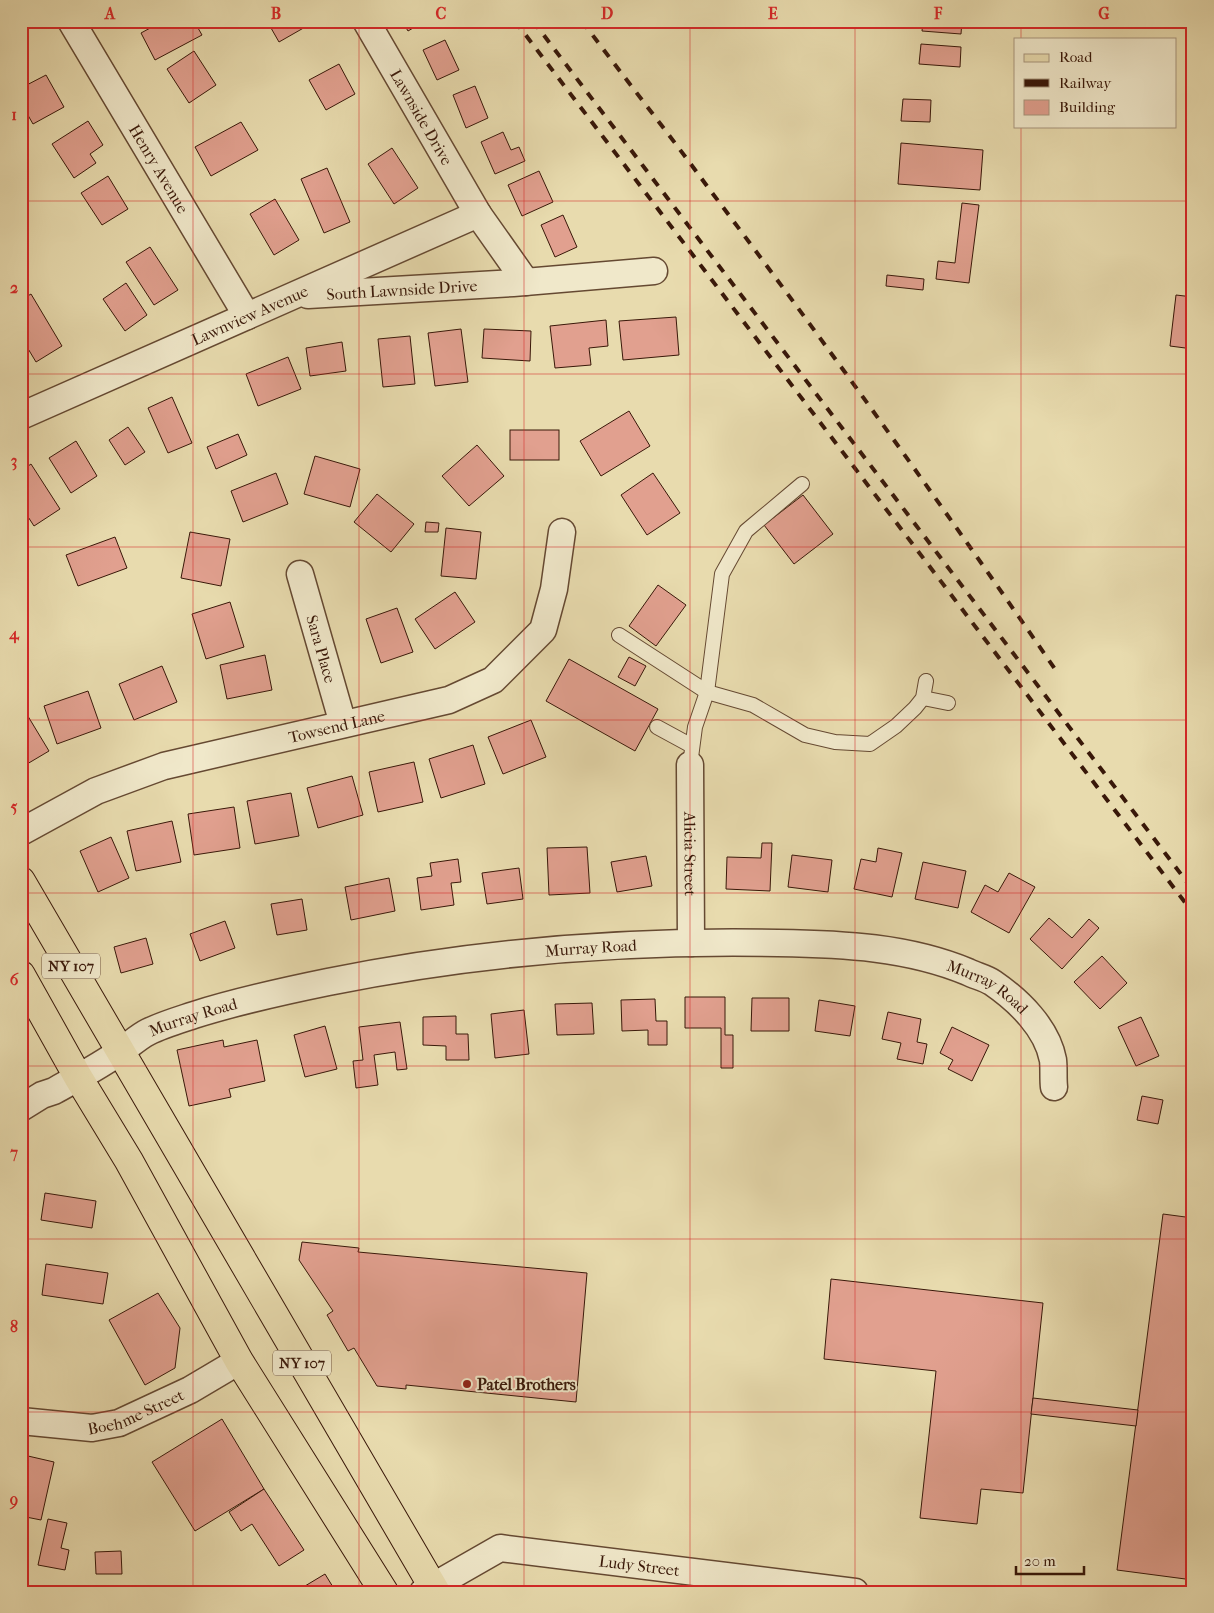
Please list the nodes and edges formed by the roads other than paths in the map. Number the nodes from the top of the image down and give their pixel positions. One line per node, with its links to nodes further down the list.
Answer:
1 (71, 21): 7 (street, Henry Avenue)
2 (366, 21): 3 (street, Lawnside Drive)
3 (478, 214): 5 (street, Lawnside Drive); 6 (street, Lawnview Avenue)
4 (654, 271): 5 (street, South Lawnside Drive)
5 (519, 282): 6 (street, South Lawnside Drive)
6 (291, 296): 7 (street, Lawnview Avenue)
7 (248, 316): 8 (street, Lawnview Avenue)
8 (21, 416)
9 (802, 484): 14 (lane)
10 (562, 532): 17 (street, Towsend Lane)
11 (300, 574): 17 (street, Sara Place)
12 (619, 634): 14 (lane)
13 (926, 681): 15 (lane)
14 (707, 692): 15 (lane); 19 (lane)
15 (923, 698): 16 (lane)
16 (948, 703)
17 (343, 724): 20 (street, Towsend Lane)
18 (658, 727): 19 (lane)
19 (691, 755): 22 (street, Alicia Street)
20 (21, 832)
21 (21, 881): 24 (main road, NY 107)
22 (691, 943): 24 (street, Murray Road); 26 (street, Murray Road)
23 (21, 976): 25 (main road, NY 107)
24 (122, 1051): 25 (street, Murray Road); 30 (main road, NY 107)
25 (78, 1077): 27 (street, Murray Road); 28 (main road, NY 107)
26 (1054, 1088)
27 (21, 1108)
28 (239, 1361): 29 (street, Boehme Street); 31 (main road, NY 107)
29 (21, 1421)
30 (431, 1590): 32 (street, Ludy Street)
31 (384, 1592)
32 (855, 1592)

